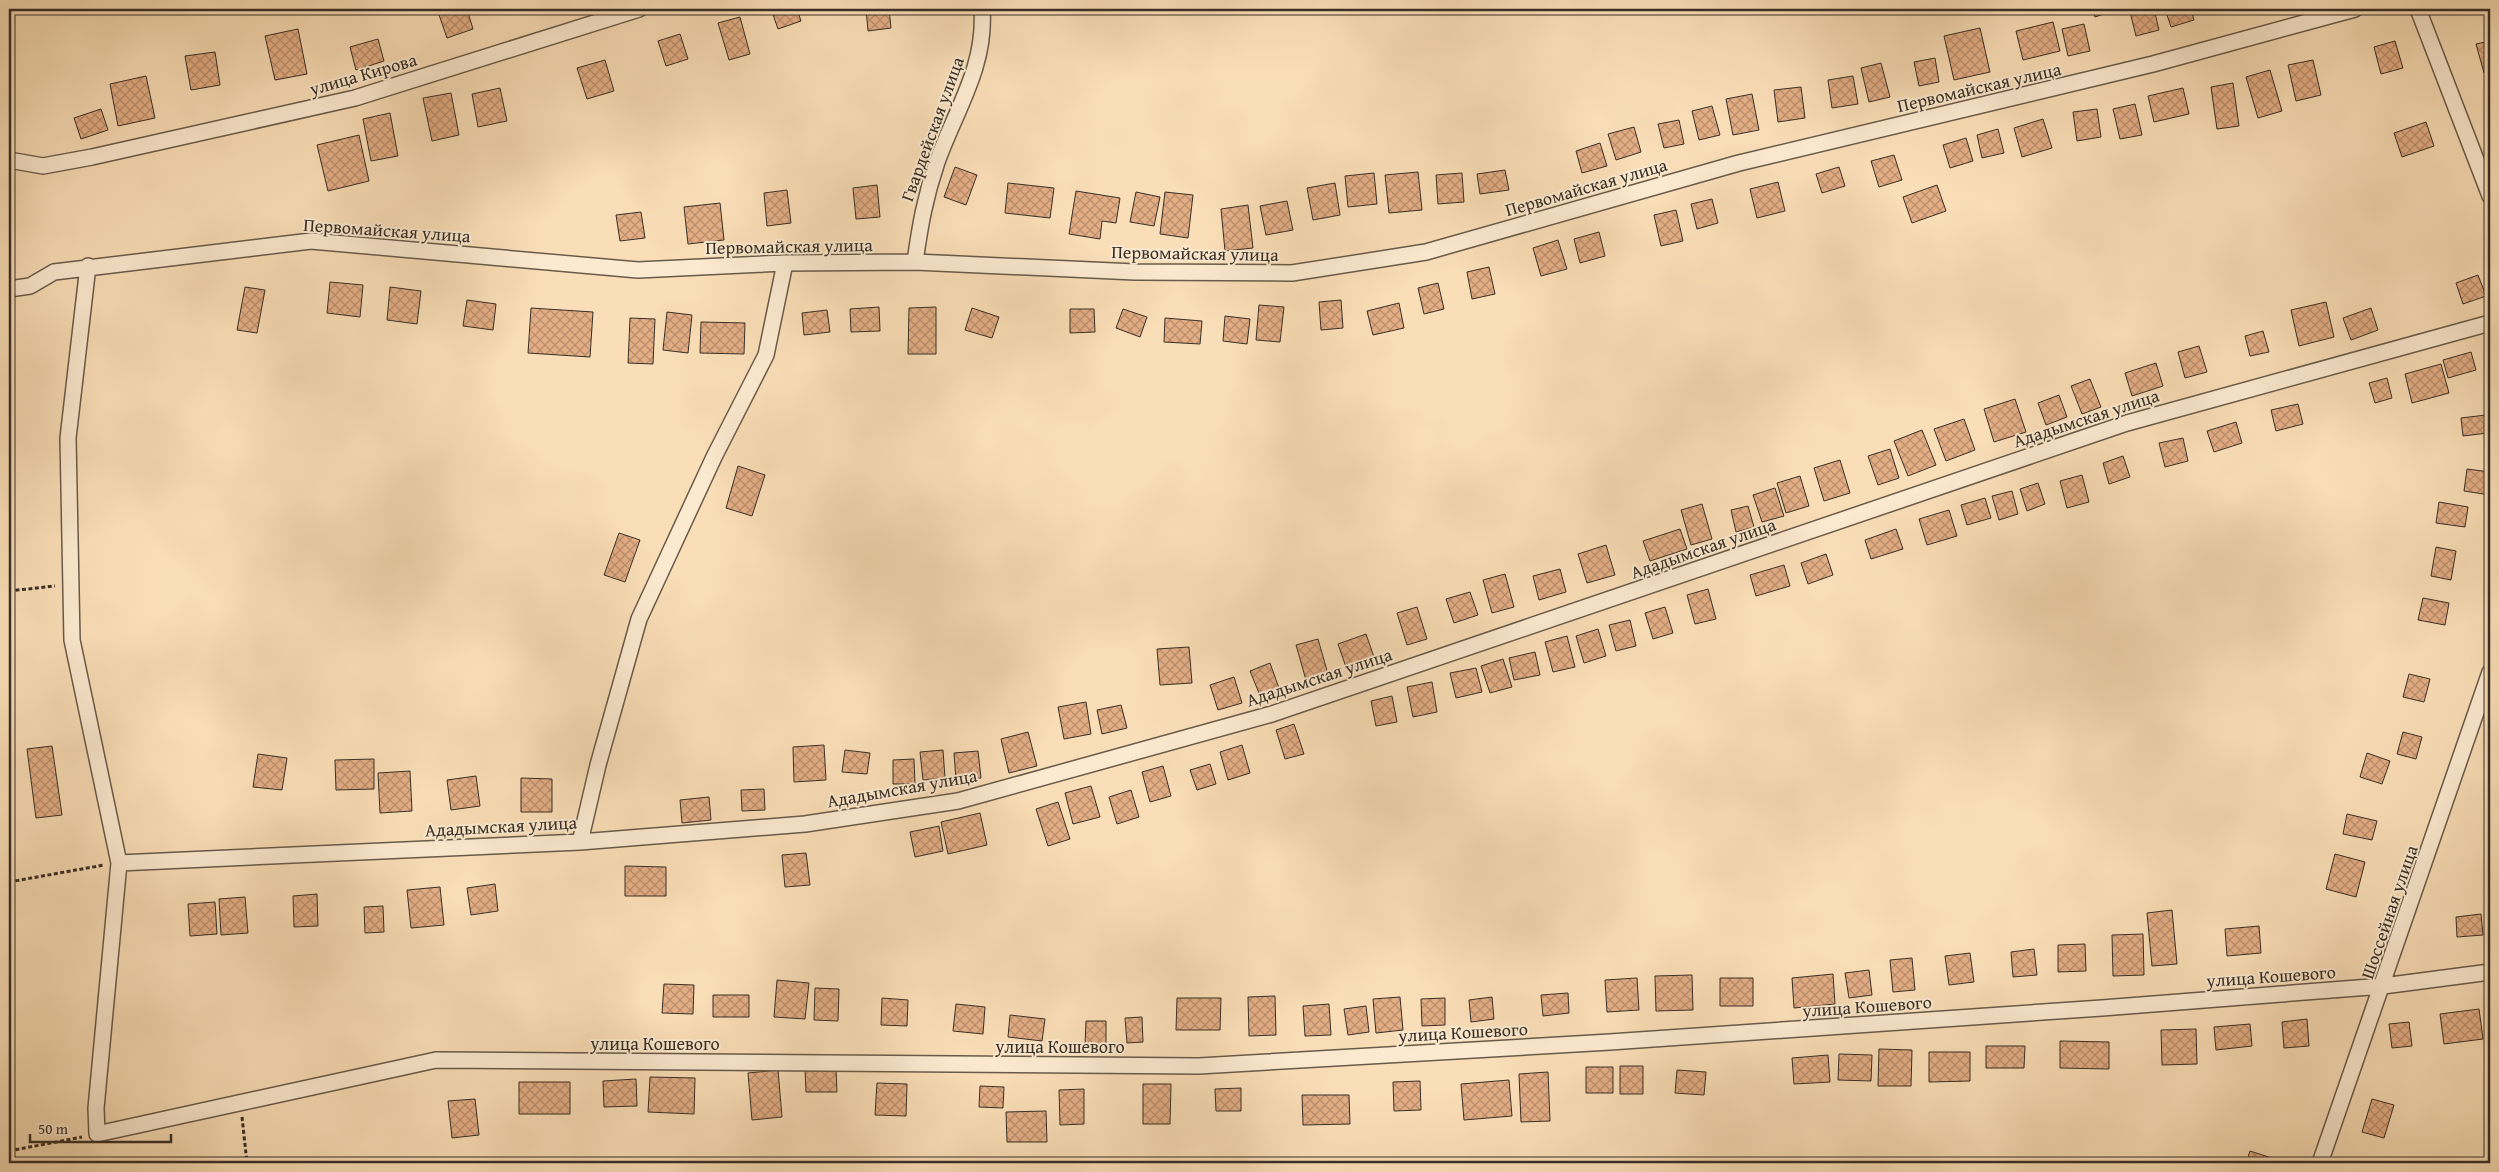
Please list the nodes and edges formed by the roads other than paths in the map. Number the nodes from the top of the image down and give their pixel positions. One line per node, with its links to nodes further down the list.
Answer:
1 (639, 9): 5 (street, улица Кирова)
2 (982, 9): 7 (street, Гвардейская улица)
3 (2355, 9): 7 (street, Первомайская улица)
4 (2418, 9): 6 (street)
5 (9, 160)
6 (2490, 196)
7 (915, 262): 8 (street, Первомайская улица)
8 (785, 264): 9 (street, Первомайская улица); 13 (street)
9 (88, 266): 10 (street, Первомайская улица); 14 (street)
10 (9, 289)
11 (2490, 323): 13 (street, Ададымская улица)
12 (2490, 672): 16 (street, Шоссейная улица)
13 (580, 842): 14 (street, Ададымская улица)
14 (119, 863): 16 (street, улица Кошевого)
15 (2490, 972): 16 (street, улица Кошевого)
16 (2383, 986): 17 (street, Шоссейная улица)
17 (2320, 1163)

